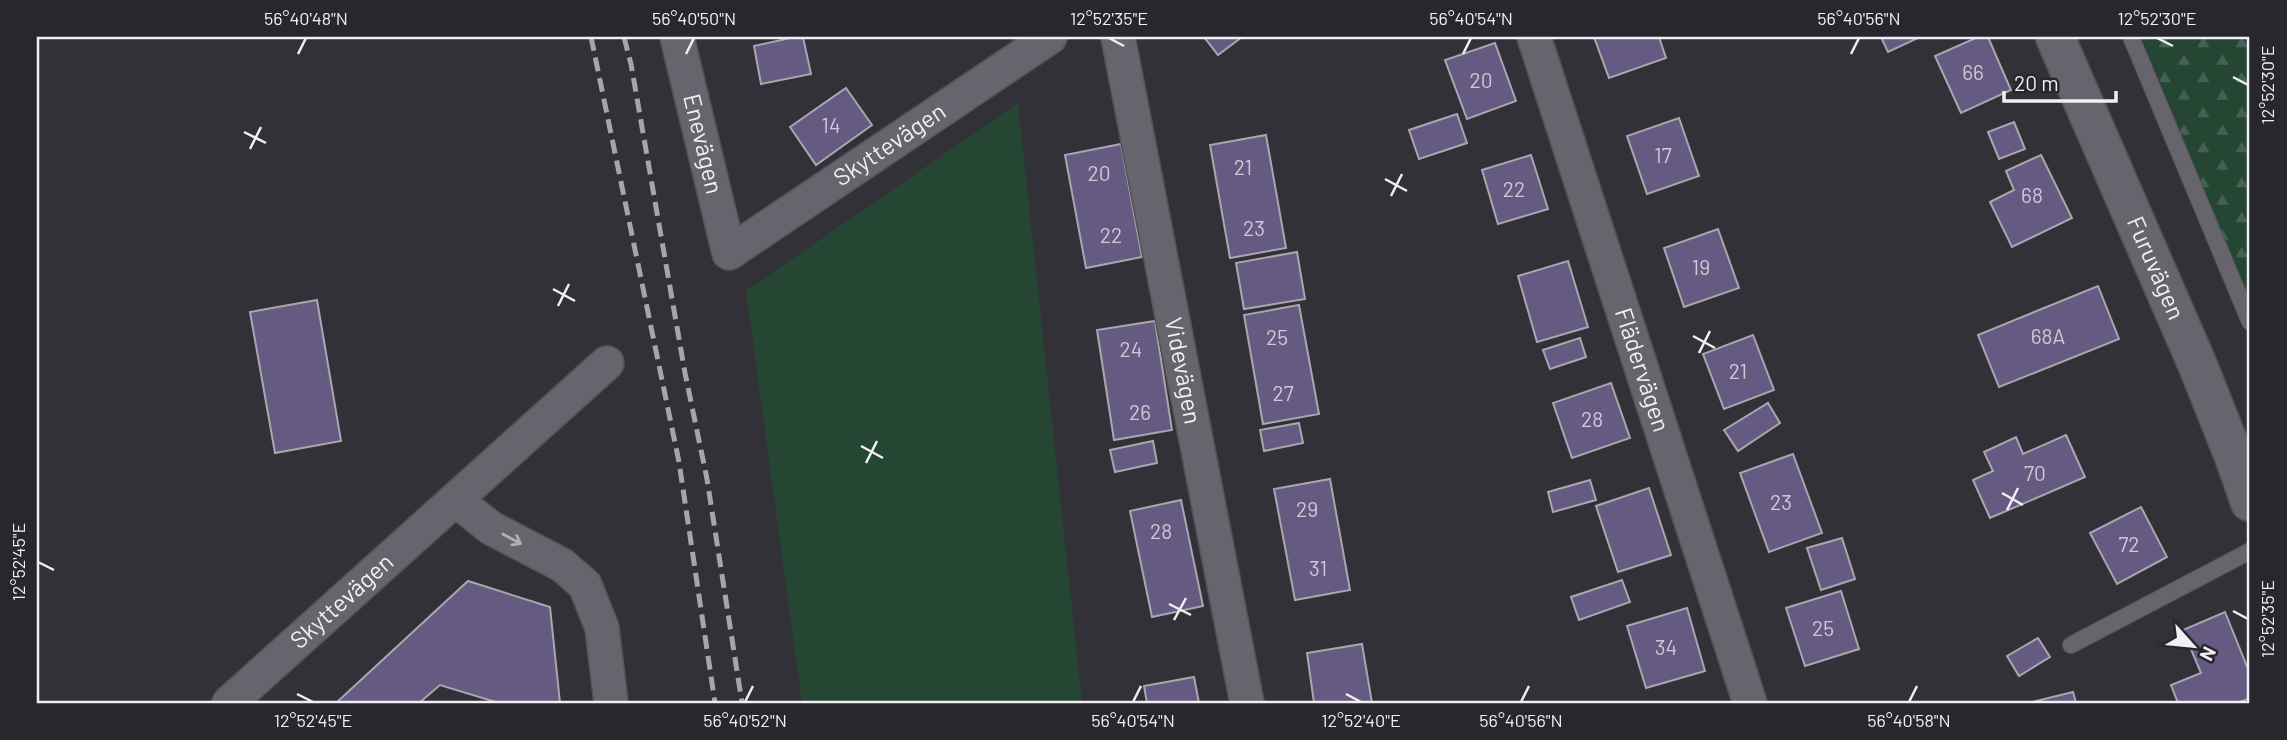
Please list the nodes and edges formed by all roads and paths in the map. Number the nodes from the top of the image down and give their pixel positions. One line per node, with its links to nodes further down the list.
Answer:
1 (677, 37): 7 (street, Enevägen)
2 (1050, 37): 7 (street, Skyttevägen)
3 (1118, 37): 16 (street, Videvägen)
4 (1534, 37): 17 (street, Flädervägen)
5 (2055, 37): 11 (street, Furuvägen)
6 (2132, 37): 8 (lane)
7 (729, 253)
8 (2250, 322)
9 (607, 363): 10 (street, Skyttevägen)
10 (456, 500): 14 (street, Skyttevägen); 15 (street, one-way to 15)
11 (2250, 502)
12 (2250, 551): 13 (lane)
13 (2071, 645)
14 (229, 703)
15 (611, 703)
16 (1247, 703)
17 (1750, 703)

